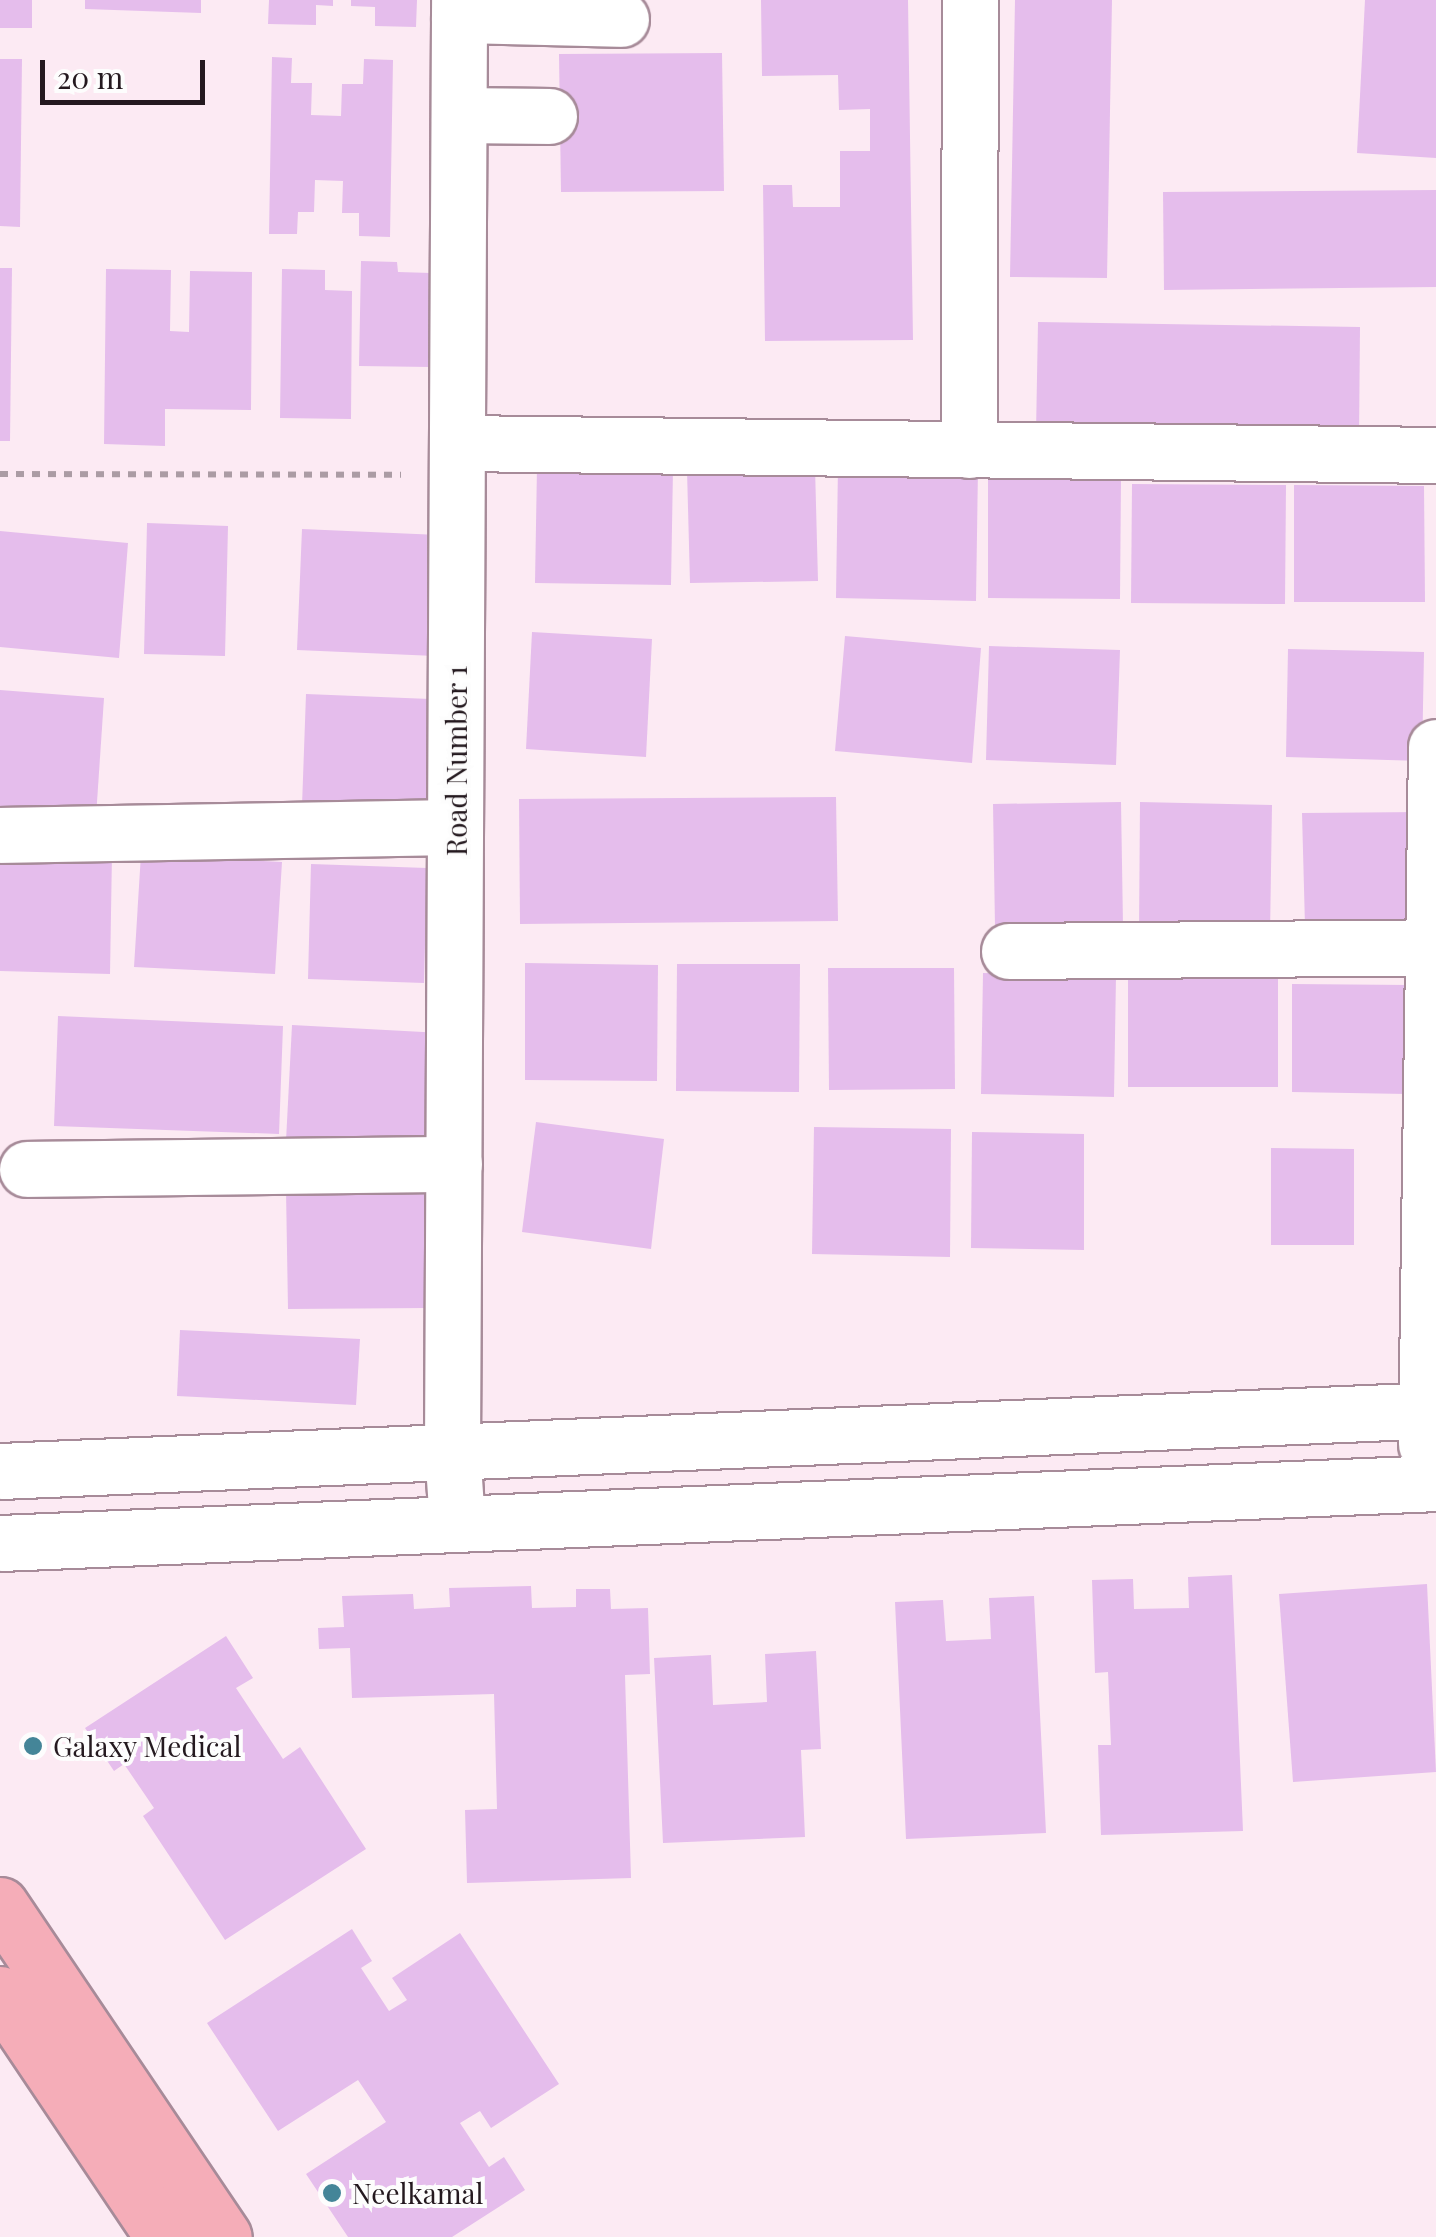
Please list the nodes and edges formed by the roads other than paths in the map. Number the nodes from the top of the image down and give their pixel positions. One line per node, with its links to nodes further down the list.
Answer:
1 (970, 0): 6 (street)
2 (459, 8): 3 (street); 4 (street, Road Number 1)
3 (621, 19)
4 (459, 115): 5 (street); 8 (street, Road Number 1)
5 (549, 116)
6 (970, 450): 7 (street); 8 (street)
7 (1436, 455)
8 (457, 459): 10 (street, Road Number 1)
9 (1436, 748): 12 (street)
10 (455, 827): 11 (street); 14 (street, Road Number 1)
11 (0, 835)
12 (1433, 947): 13 (street); 16 (street)
13 (1008, 951)
14 (454, 1164): 15 (street); 17 (street, Road Number 1)
15 (27, 1169)
16 (1431, 1410): 17 (street); 19 (street)
17 (452, 1452): 18 (street); 20 (street, Road Number 1)
18 (0, 1471)
19 (1431, 1483): 20 (street)
20 (458, 1522): 21 (street)
21 (0, 1543)
22 (0, 1905): 25 (main road)
23 (0, 1994): 24 (main road)
24 (164, 2237)
25 (224, 2237)

